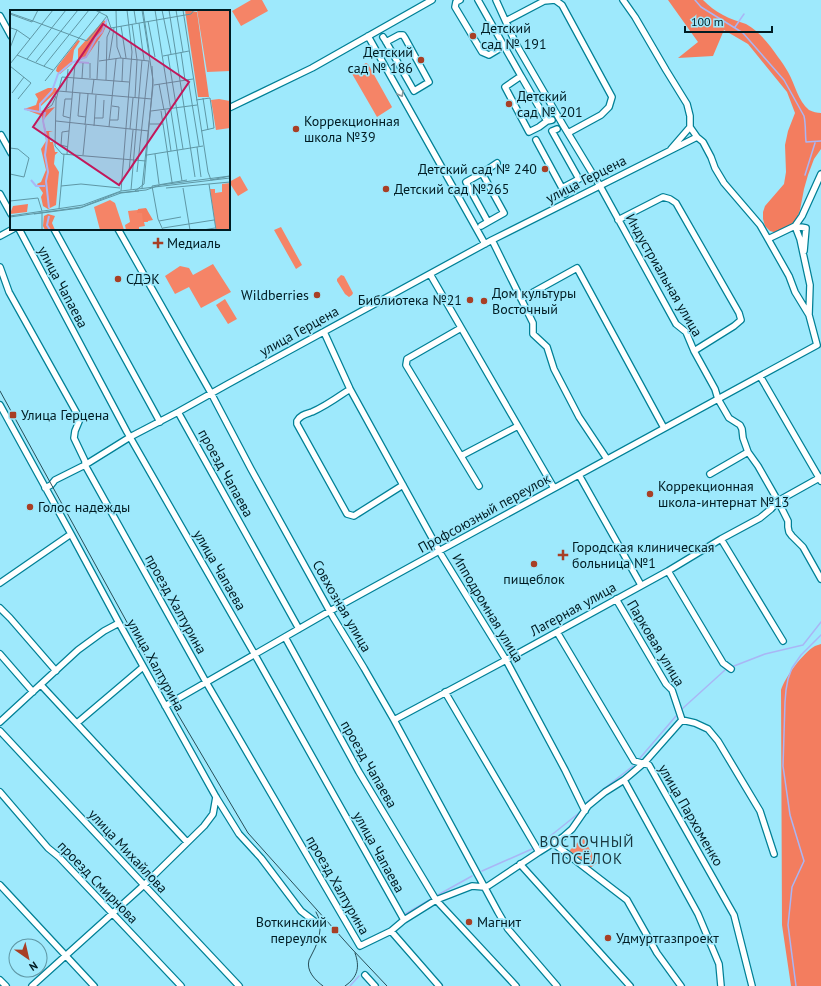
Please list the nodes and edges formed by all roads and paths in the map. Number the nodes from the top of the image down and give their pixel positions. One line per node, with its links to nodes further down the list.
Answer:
1 (432, 0): 9 (street)
2 (460, 0): 11 (street)
3 (478, 0): 11 (street)
4 (496, 0): 7 (street, Индустриальная улица)
5 (623, 0): 14 (street)
6 (0, 16): 8 (street)
7 (506, 21): 16 (street, Индустриальная улица); 16 (street)
8 (10, 34)
9 (368, 36): 13 (street); 41 (street, one-way to 41)
10 (384, 39): 10 (street)
11 (504, 46): 12 (street)
12 (521, 76): 12 (street)
13 (230, 108)
14 (690, 126): 18 (street); 21 (street)
15 (557, 129): 26 (street)
16 (568, 133): 25 (street, Индустриальная улица)
17 (1, 135): 20 (street)
18 (697, 137): 21 (street, улица Герцена); 39 (street)
19 (536, 140): 26 (street)
20 (10, 151)
21 (670, 151): 25 (street, улица Герцена)
22 (496, 162): 23 (street)
23 (482, 173): 31 (street); 31 (street)
24 (821, 174): 33 (street)
25 (600, 186): 30 (street, Индустриальная улица); 40 (street, улица Герцена)
26 (562, 188): 28 (street)
27 (0, 194): 29 (street)
28 (565, 194)
29 (10, 212)
30 (618, 220): 50 (street, Индустриальная улица); 50 (street)
31 (488, 222): 32 (street)
32 (481, 226)
33 (795, 226): 39 (street); 42 (street); 42 (street)
34 (11, 230): 38 (street)
35 (20, 230): 60 (street, улица Чапаева)
36 (55, 230): 57 (street)
37 (119, 230): 53 (street, Совхозная улица)
38 (0, 236)
39 (768, 239): 46 (street)
40 (492, 240): 41 (street, улица Герцена); 45 (street)
41 (485, 244): 44 (street, улица Герцена)
42 (804, 256): 46 (street)
43 (0, 267): 64 (street, проезд Халтурина)
44 (430, 274): 47 (street); 48 (street, улица Герцена)
45 (521, 298): 59 (street); 63 (street)
46 (809, 315): 49 (street)
47 (461, 328): 58 (street); 62 (street)
48 (324, 332): 52 (street, Ипподромная улица); 53 (street, улица Герцена)
49 (819, 347): 51 (street, Профсоюзный переулок)
50 (694, 351): 54 (street, Индустриальная улица)
51 (760, 376): 54 (street, Профсоюзный переулок); 67 (street)
52 (350, 389): 68 (street, Ипподромная улица); 68 (street)
53 (211, 393): 56 (street, улица Герцена); 82 (street, Совхозная улица)
54 (718, 399): 59 (street, Профсоюзный переулок); 61 (street, Индустриальная улица)
55 (0, 405): 70 (street, улица Халтурина)
56 (178, 412): 57 (street, улица Герцена); 84 (street, проезд Чапаева)
57 (160, 422): 60 (street, улица Герцена)
58 (518, 426): 62 (street); 71 (street)
59 (664, 428): 63 (street, Профсоюзный переулок)
60 (130, 437): 64 (street, улица Герцена); 89 (street, улица Чапаева)
61 (748, 452): 65 (street); 72 (street, Индустриальная улица)
62 (461, 456): 69 (street)
63 (607, 459): 66 (street, Профсоюзный переулок)
64 (85, 466): 70 (street, улица Герцена); 94 (street, проезд Халтурина)
65 (710, 474)
66 (579, 475): 71 (street, Профсоюзный переулок); 79 (street, Парковая улица)
67 (820, 479): 72 (street, Лагерная улица)
68 (403, 485): 75 (street, Ипподромная улица)
69 (479, 486)
70 (45, 488): 73 (street, улица Халтурина)
71 (554, 488): 75 (street, Профсоюзный переулок)
72 (778, 502): 74 (street, Лагерная улица); 77 (street, Индустриальная улица)
73 (71, 534): 78 (street); 83 (street, улица Халтурина)
74 (721, 539): 76 (street, Лагерная улица); 87 (street)
75 (439, 551): 82 (street, Профсоюзный переулок); 90 (street, Ипподромная улица)
76 (668, 571): 79 (street, Лагерная улица); 92 (street)
77 (821, 580)
78 (0, 583)
79 (641, 585): 80 (street, Лагерная улица)
80 (616, 599): 85 (street, Лагерная улица); 100 (street, Парковая улица)
81 (0, 608): 93 (street)
82 (330, 611): 84 (street, Профсоюзный переулок); 99 (street, Совхозная улица)
83 (118, 623): 91 (street, улица Халтурина); 93 (street)
84 (299, 629): 86 (street, Профсоюзный переулок)
85 (557, 632): 90 (street, Лагерная улица); 104 (street, улица Пархоменко)
86 (285, 637): 89 (street, Профсоюзный переулок); 117 (street, проезд Чапаева)
87 (783, 641)
88 (0, 654): 96 (street)
89 (255, 655): 94 (street, Профсоюзный переулок); 119 (street, улица Чапаева)
90 (506, 660): 97 (street, Лагерная улица); 108 (street, Ипподромная улица)
91 (143, 667): 98 (street, улица Халтурина); 102 (street)
92 (731, 669)
93 (56, 670): 95 (street)
94 (206, 682): 98 (street, Профсоюзный переулок); 121 (street, проезд Халтурина)
95 (41, 685): 96 (street); 102 (street)
96 (33, 692): 101 (street)
97 (445, 692): 99 (street, Лагерная улица); 111 (street)
98 (166, 706): 107 (street, улица Халтурина)
99 (394, 720): 116 (street, Совхозная улица)
100 (682, 720): 104 (street); 112 (street)
101 (0, 722)
102 (77, 723): 109 (street)
103 (0, 731): 115 (street, улица Михайлова)
104 (644, 763): 105 (street); 137 (street, улица Пархоменко)
105 (624, 780): 108 (street); 136 (street)
106 (0, 792): 118 (street, проезд Смирнова)
107 (216, 797): 109 (street); 120 (street, улица Халтурина)
108 (585, 812): 110 (street)
109 (188, 842): 115 (street)
110 (553, 843): 111 (street); 135 (street)
111 (539, 852): 113 (street)
112 (774, 854)
113 (520, 864): 116 (street); 134 (street)
114 (0, 885): 122 (street)
115 (144, 886): 118 (street); 129 (street, улица Михайлова)
116 (484, 887): 117 (street); 133 (street, Совхозная улица)
117 (436, 900): 119 (street); 132 (street)
118 (113, 913): 122 (street); 128 (street, проезд Смирнова)
119 (404, 920): 121 (street)
120 (314, 921)
121 (392, 931): 131 (street, проезд Халтурина)
122 (66, 955): 125 (street); 127 (street)
123 (365, 975): 130 (street)
124 (0, 980): 126 (street)
125 (36, 985)
126 (6, 986)
127 (94, 986)
128 (181, 986)
129 (239, 986)
130 (376, 986)
131 (439, 986)
132 (516, 986)
133 (557, 986)
134 (630, 986)
135 (681, 986)
136 (721, 986)
137 (752, 986)

